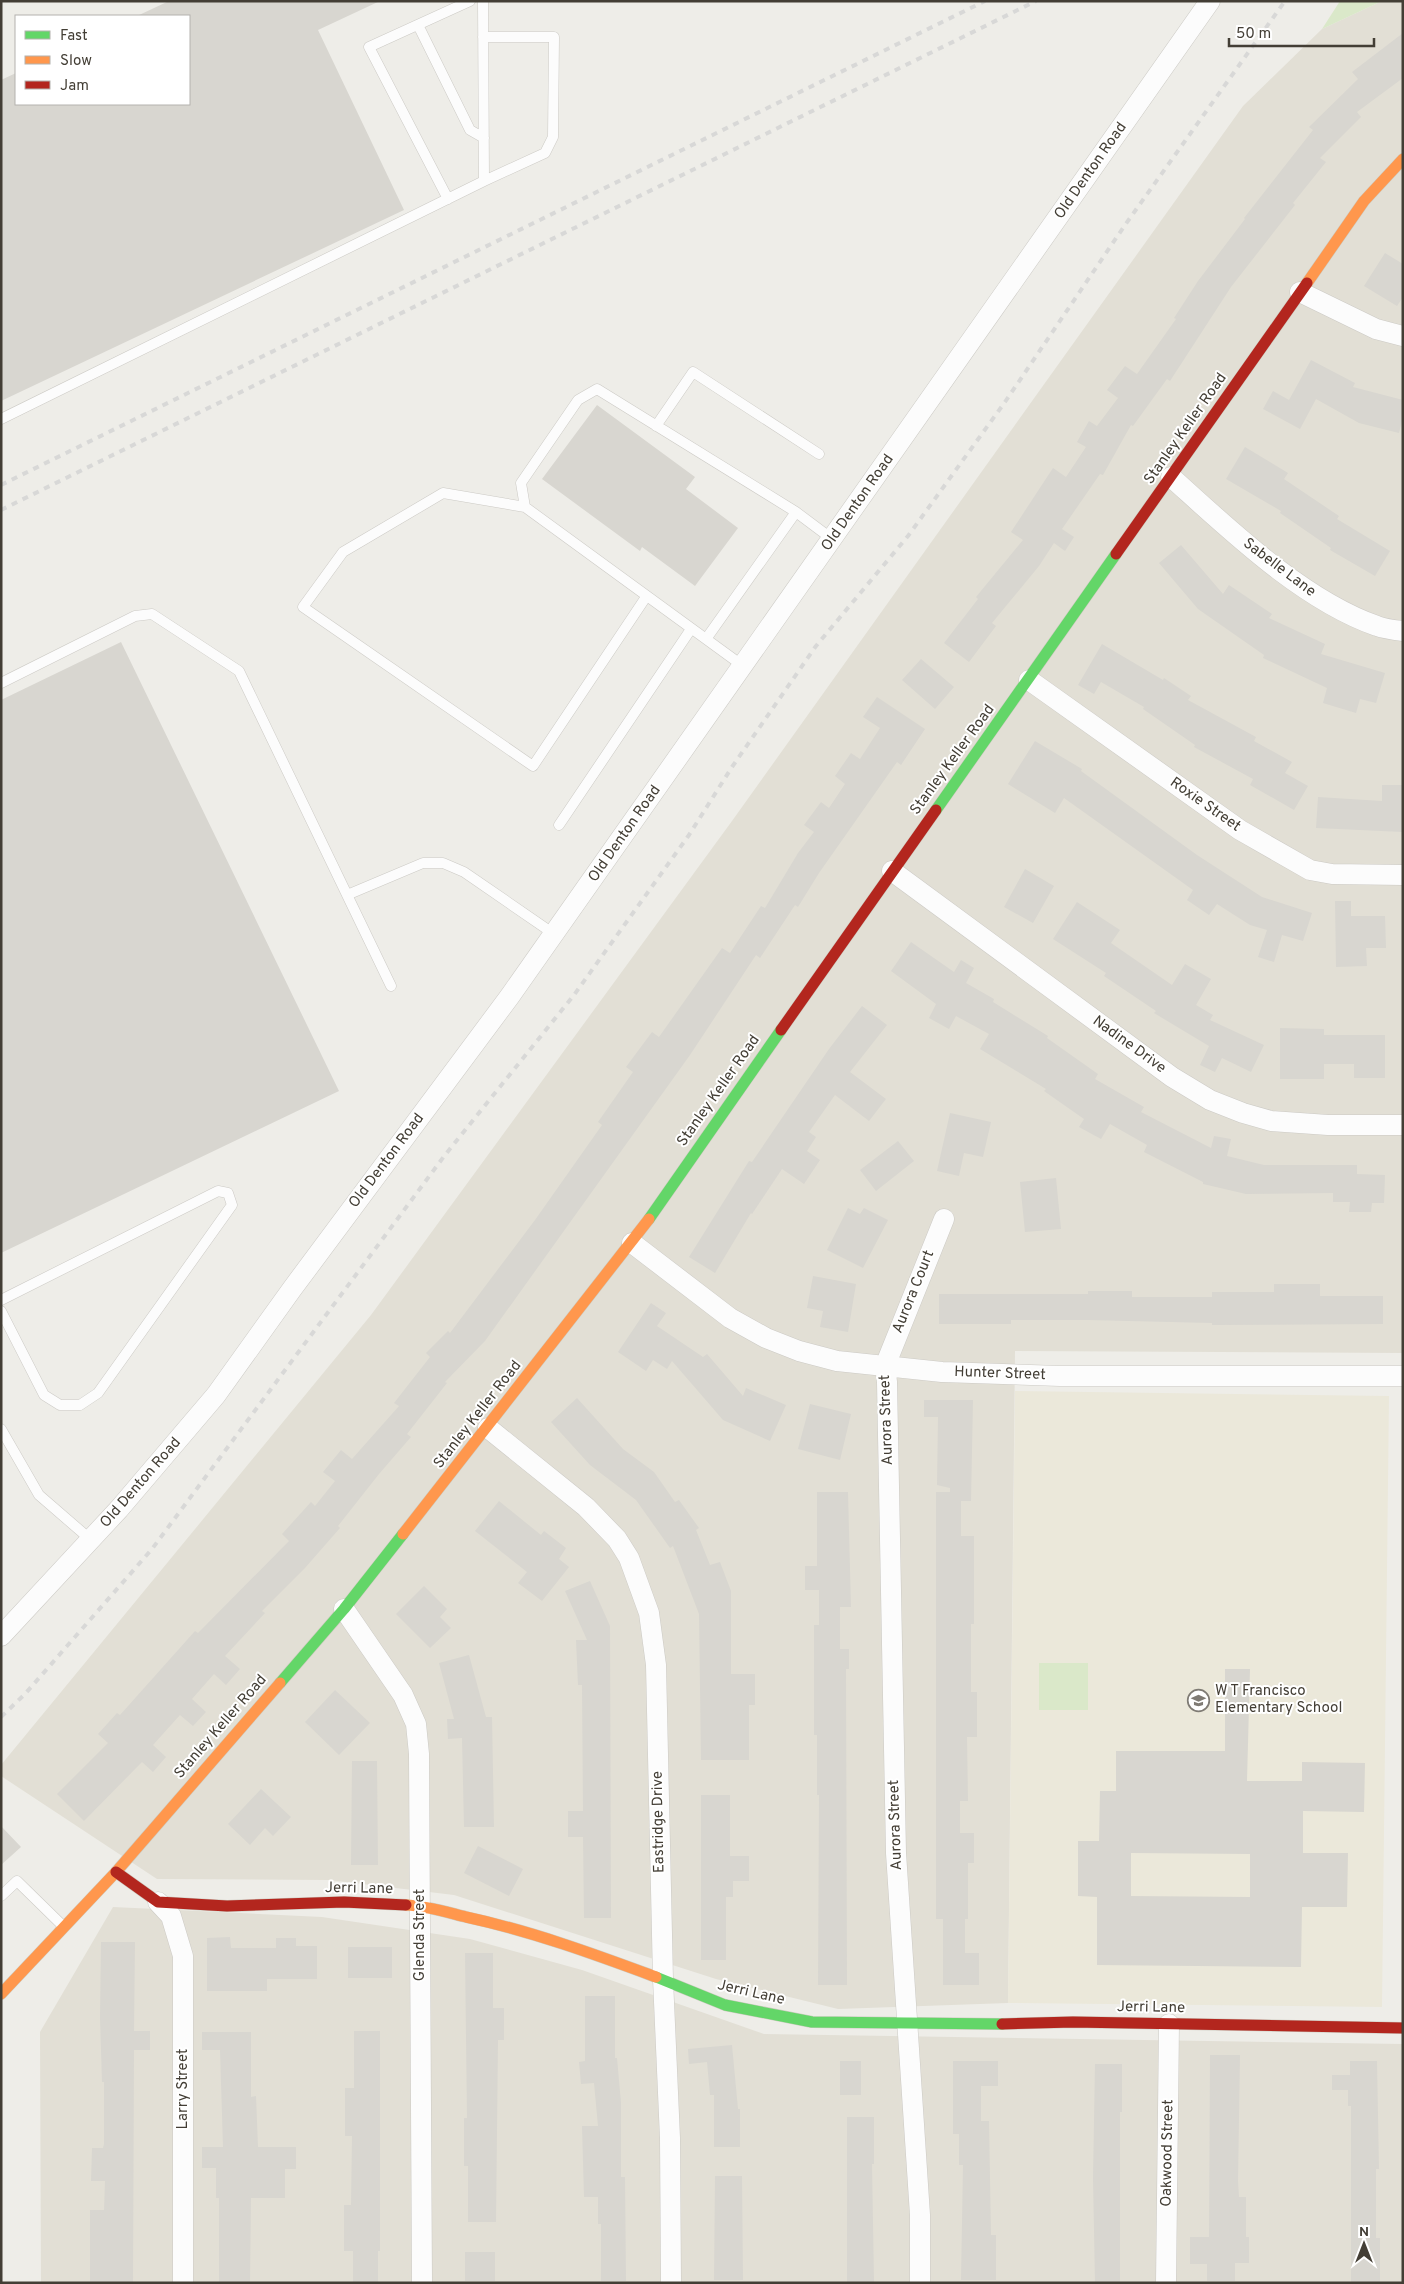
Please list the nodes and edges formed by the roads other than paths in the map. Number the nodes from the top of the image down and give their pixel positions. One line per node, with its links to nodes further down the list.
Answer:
1 (470, 1): 4 (lane)
2 (483, 1): 5 (lane)
3 (1210, 1): 18 (street, Old Denton Road)
4 (418, 25): 6 (lane); 9 (lane)
5 (483, 37): 6 (lane); 8 (lane)
6 (484, 138): 8 (lane)
7 (1403, 159): 10 (street, Stanley Keller Road)
8 (484, 181): 9 (lane)
9 (448, 199): 12 (lane)
10 (1300, 292): 11 (street); 15 (street, Stanley Keller Road)
11 (1403, 336)
12 (1, 419)
13 (656, 426): 14 (lane); 16 (lane); 17 (lane)
14 (819, 454)
15 (1171, 477): 21 (street, Sabelle Lane); 24 (street, Stanley Keller Road)
16 (525, 507): 19 (lane); 19 (lane)
17 (796, 512): 18 (lane); 22 (lane)
18 (832, 539): 23 (street, Old Denton Road)
19 (646, 597): 20 (lane)
20 (691, 629): 22 (lane); 26 (lane)
21 (1403, 631)
22 (706, 639): 23 (lane)
23 (743, 666): 30 (street, Old Denton Road)
24 (1029, 680): 27 (street, Stanley Keller Road); 28 (street, Roxie Street)
25 (1, 683): 29 (lane)
26 (559, 825)
27 (892, 871): 32 (street, Nadine Drive); 34 (street, Stanley Keller Road)
28 (1403, 875)
29 (347, 896): 30 (lane); 31 (lane)
30 (554, 934): 41 (street, Old Denton Road)
31 (391, 986)
32 (1403, 1125)
33 (944, 1219): 37 (street, Aurora Court)
34 (632, 1243): 37 (street, Hunter Street); 39 (street, Stanley Keller Road)
35 (1, 1300): 36 (lane)
36 (1, 1311)
37 (884, 1366): 38 (street, Hunter Street); 51 (street, Aurora Street)
38 (1403, 1376)
39 (488, 1428): 42 (street, Stanley Keller Road); 49 (street, Eastridge Drive)
40 (1, 1429): 41 (lane)
41 (91, 1540): 43 (street, Old Denton Road)
42 (344, 1609): 44 (street, Stanley Keller Road); 47 (street, Glenda Street)
43 (1, 1636)
44 (116, 1872): 46 (street); 48 (street, Stanley Keller Road)
45 (1, 1896): 48 (lane)
46 (158, 1902): 47 (street, Jerri Lane); 54 (street, Larry Street)
47 (420, 1906): 49 (street, Jerri Lane); 55 (street, Glenda Street)
48 (64, 1927): 50 (street, Stanley Keller Road)
49 (662, 1979): 51 (street, Jerri Lane); 56 (street, Eastridge Drive)
50 (1, 1994)
51 (906, 2024): 52 (street, Jerri Lane); 57 (street, Aurora Street)
52 (1169, 2024): 53 (street, Jerri Lane); 58 (street, Oakwood Street)
53 (1403, 2028)
54 (182, 2283)
55 (422, 2283)
56 (670, 2283)
57 (920, 2283)
58 (1166, 2283)

